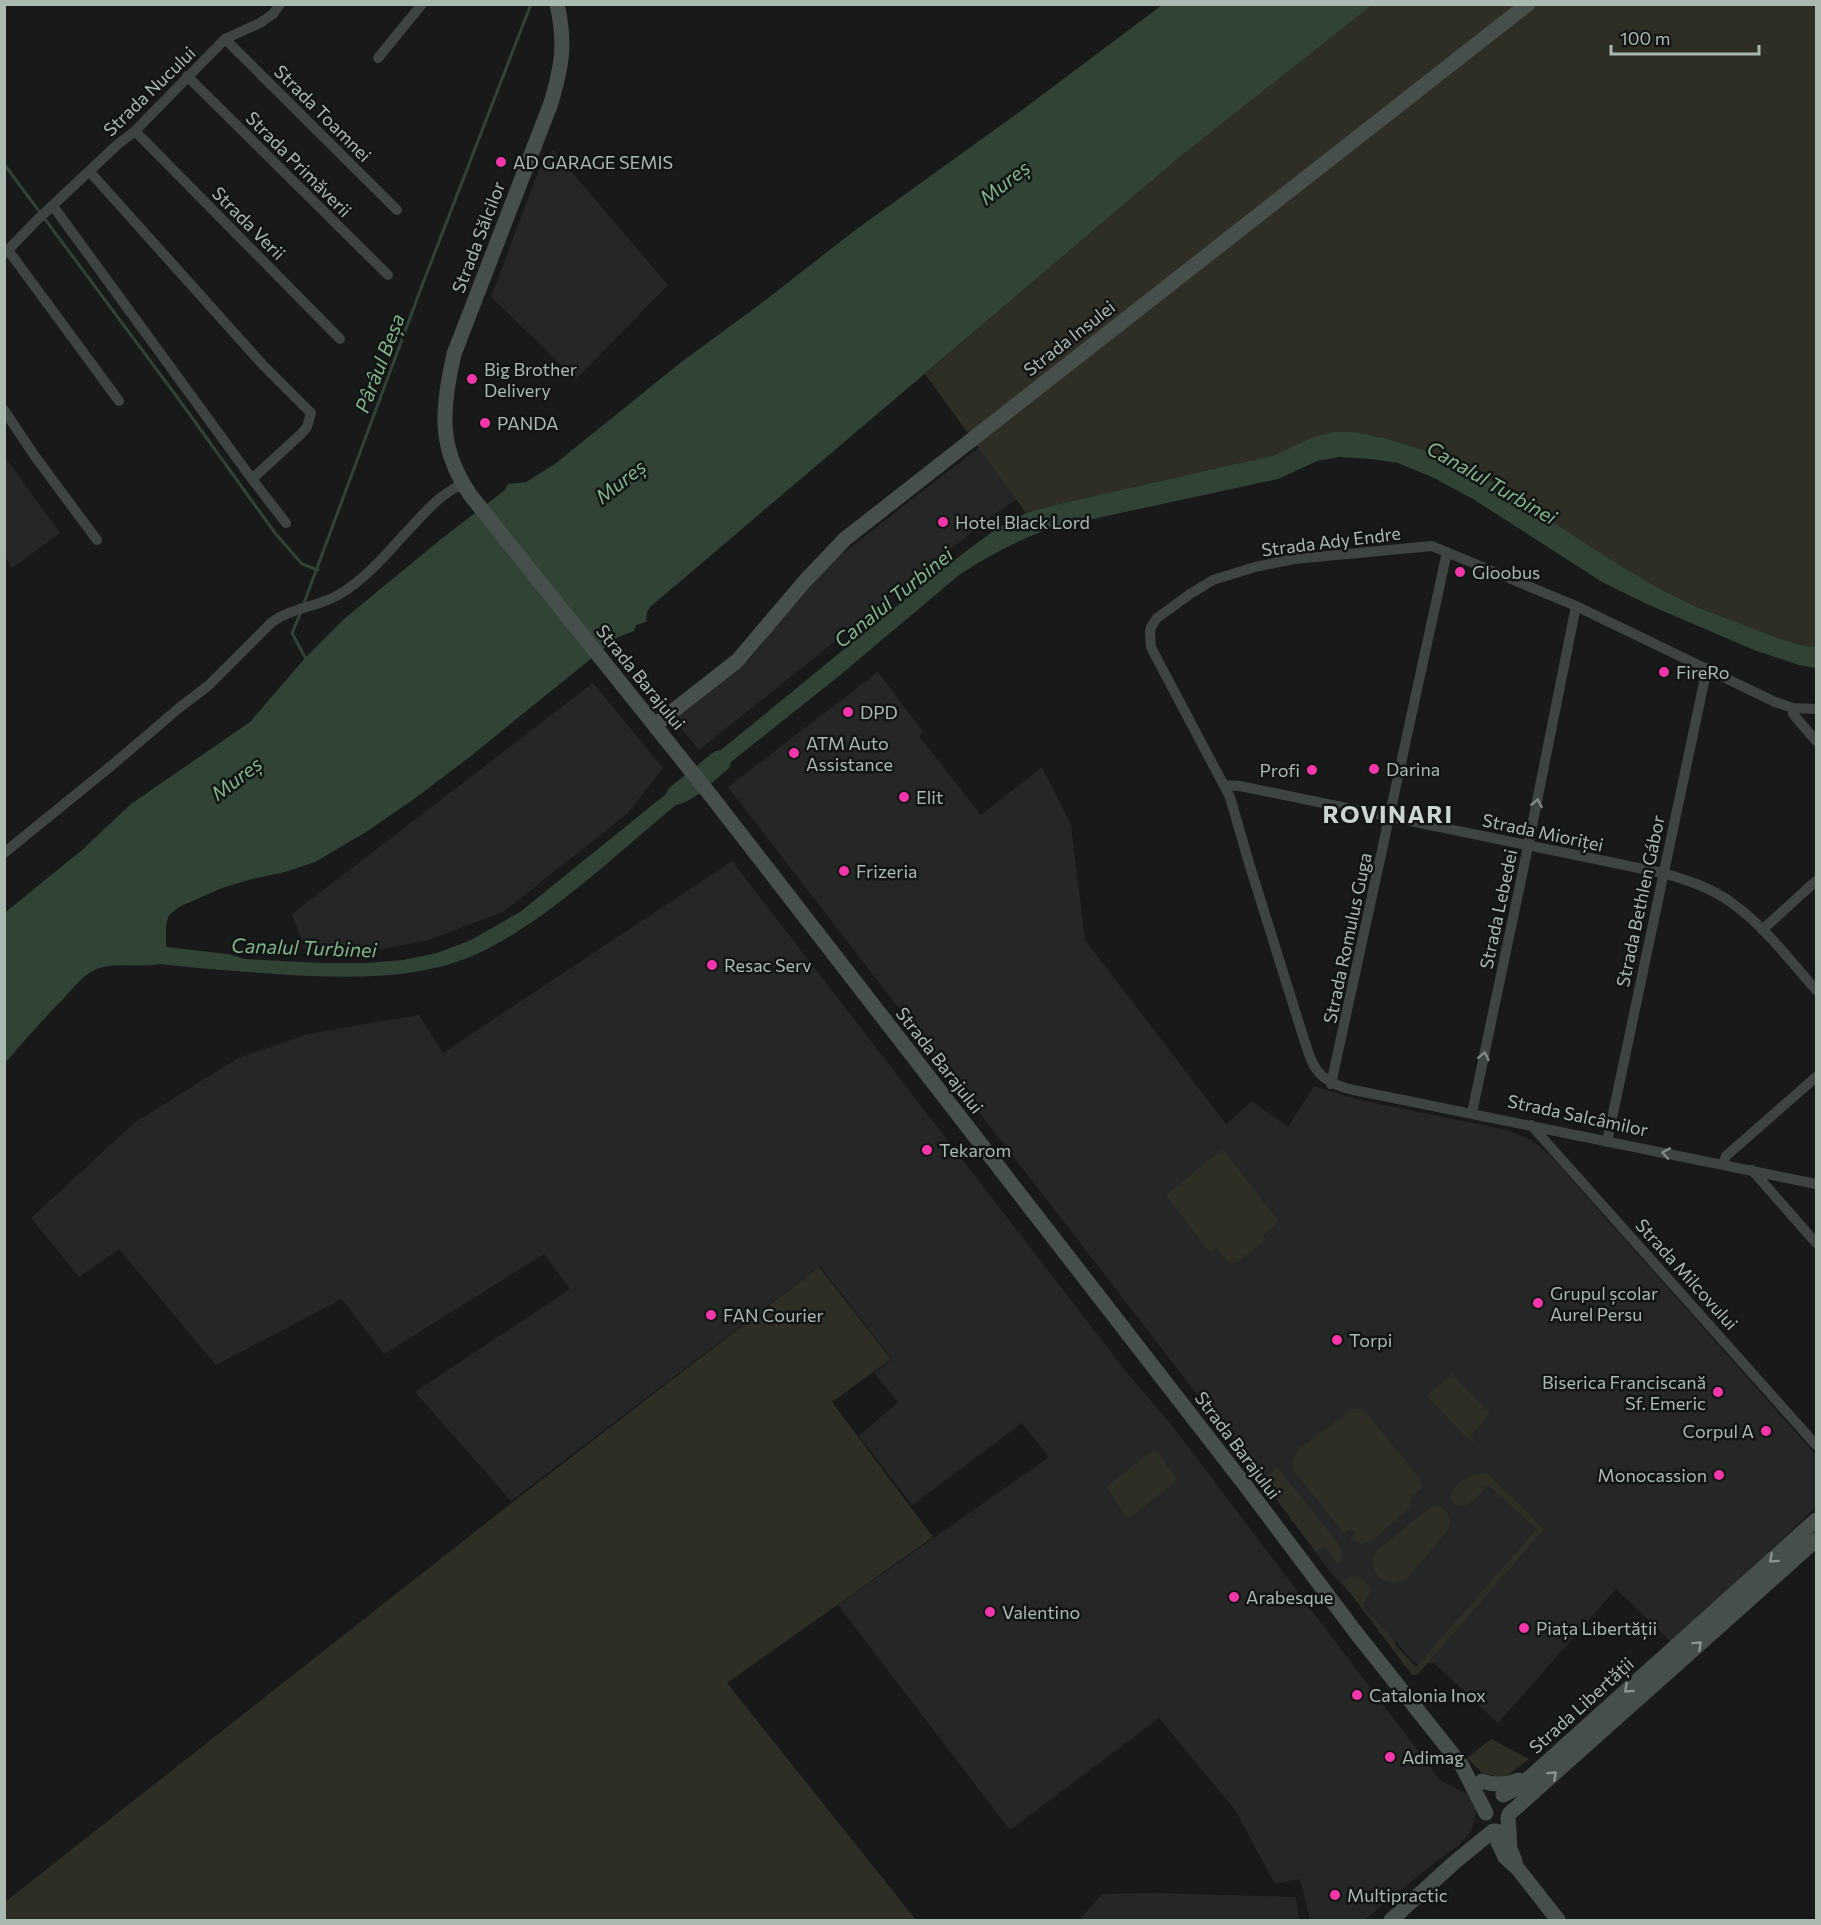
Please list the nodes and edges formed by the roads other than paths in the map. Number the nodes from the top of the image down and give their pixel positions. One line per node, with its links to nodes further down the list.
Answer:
1 (280, 4): 5 (street, Strada Nucului)
2 (422, 4): 6 (street)
3 (557, 4): 18 (main road, Strada Sălcilor)
4 (1528, 4): 26 (main road, Strada Insulei)
5 (225, 39): 7 (street, Strada Nucului); 11 (street, Strada Toamnei)
6 (378, 58)
7 (187, 76): 8 (street, Strada Nucului); 13 (street, Strada Primăverii)
8 (135, 131): 9 (street, Strada Nucului); 14 (street, Strada Verii)
9 (90, 172): 10 (street, Strada Nucului); 17 (street)
10 (50, 208): 12 (street, Strada Nucului); 17 (street)
11 (397, 210)
12 (6, 252): 15 (street)
13 (388, 275)
14 (340, 339)
15 (119, 401)
16 (4, 410): 20 (street)
17 (252, 479): 19 (street)
18 (467, 490): 26 (main road, Strada Barajului); 31 (street)
19 (286, 523)
20 (97, 540)
21 (1447, 552): 22 (street, Strada Ady Endre); 28 (street, Strada Ady Endre); 29 (street, Strada Romulus Guga)
22 (1576, 606): 23 (street, Strada Ady Endre); 30 (street, Strada Lebedei, one-way to 22)
23 (1707, 668): 24 (street, Strada Ady Endre); 32 (street, Strada Bethlen Gábor)
24 (1793, 708): 25 (street, Strada Ady Endre); 27 (street)
25 (1816, 709)
26 (655, 725): 48 (main road, Strada Barajului)
27 (1816, 741)
28 (1224, 785): 29 (street, Strada Mioriței); 37 (street, Strada Ady Endre)
29 (1391, 817): 30 (street, Strada Mioriței); 37 (street, Strada Romulus Guga)
30 (1528, 845): 32 (street, Strada Mioriței); 38 (street, Strada Lebedei, one-way to 30)
31 (4, 854)
32 (1663, 873): 34 (street, Strada Mioriței); 40 (street, Strada Bethlen Gábor)
33 (1816, 881): 34 (street)
34 (1762, 930): 35 (street, Strada Mioriței)
35 (1816, 990)
36 (1816, 1077): 41 (street)
37 (1332, 1084): 38 (street, Strada Salcâmilor)
38 (1472, 1113): 39 (street, Strada Salcâmilor)
39 (1531, 1125): 40 (street, Strada Salcâmilor); 45 (street, Strada Milcovului)
40 (1607, 1142): 41 (street, Strada Salcâmilor, one-way to 40)
41 (1723, 1164): 42 (street, Strada Salcâmilor)
42 (1752, 1170): 43 (street, Strada Salcâmilor); 44 (street)
43 (1816, 1184)
44 (1816, 1243)
45 (1816, 1445)
46 (1816, 1520): 49 (main road, Strada Libertății, one-way to 49)
47 (1816, 1540): 52 (main road, Strada Libertății, one-way to 47)
48 (1462, 1766): 50 (main road, Strada Barajului); 53 (main road, Strada Barajului)
49 (1542, 1766): 50 (main road); 51 (main road, Strada Libertății)
50 (1482, 1781): 51 (main road, Strada Barajului)
51 (1501, 1794): 52 (main road); 53 (main road)
52 (1509, 1816): 53 (main road, Strada Libertății); 56 (main road)
53 (1490, 1824): 54 (main road, Strada Barajului); 55 (main road)
54 (1505, 1857): 55 (main road); 56 (main road)
55 (1458, 1859): 57 (main road)
56 (1518, 1869): 58 (main road)
57 (1391, 1920)
58 (1558, 1920)

